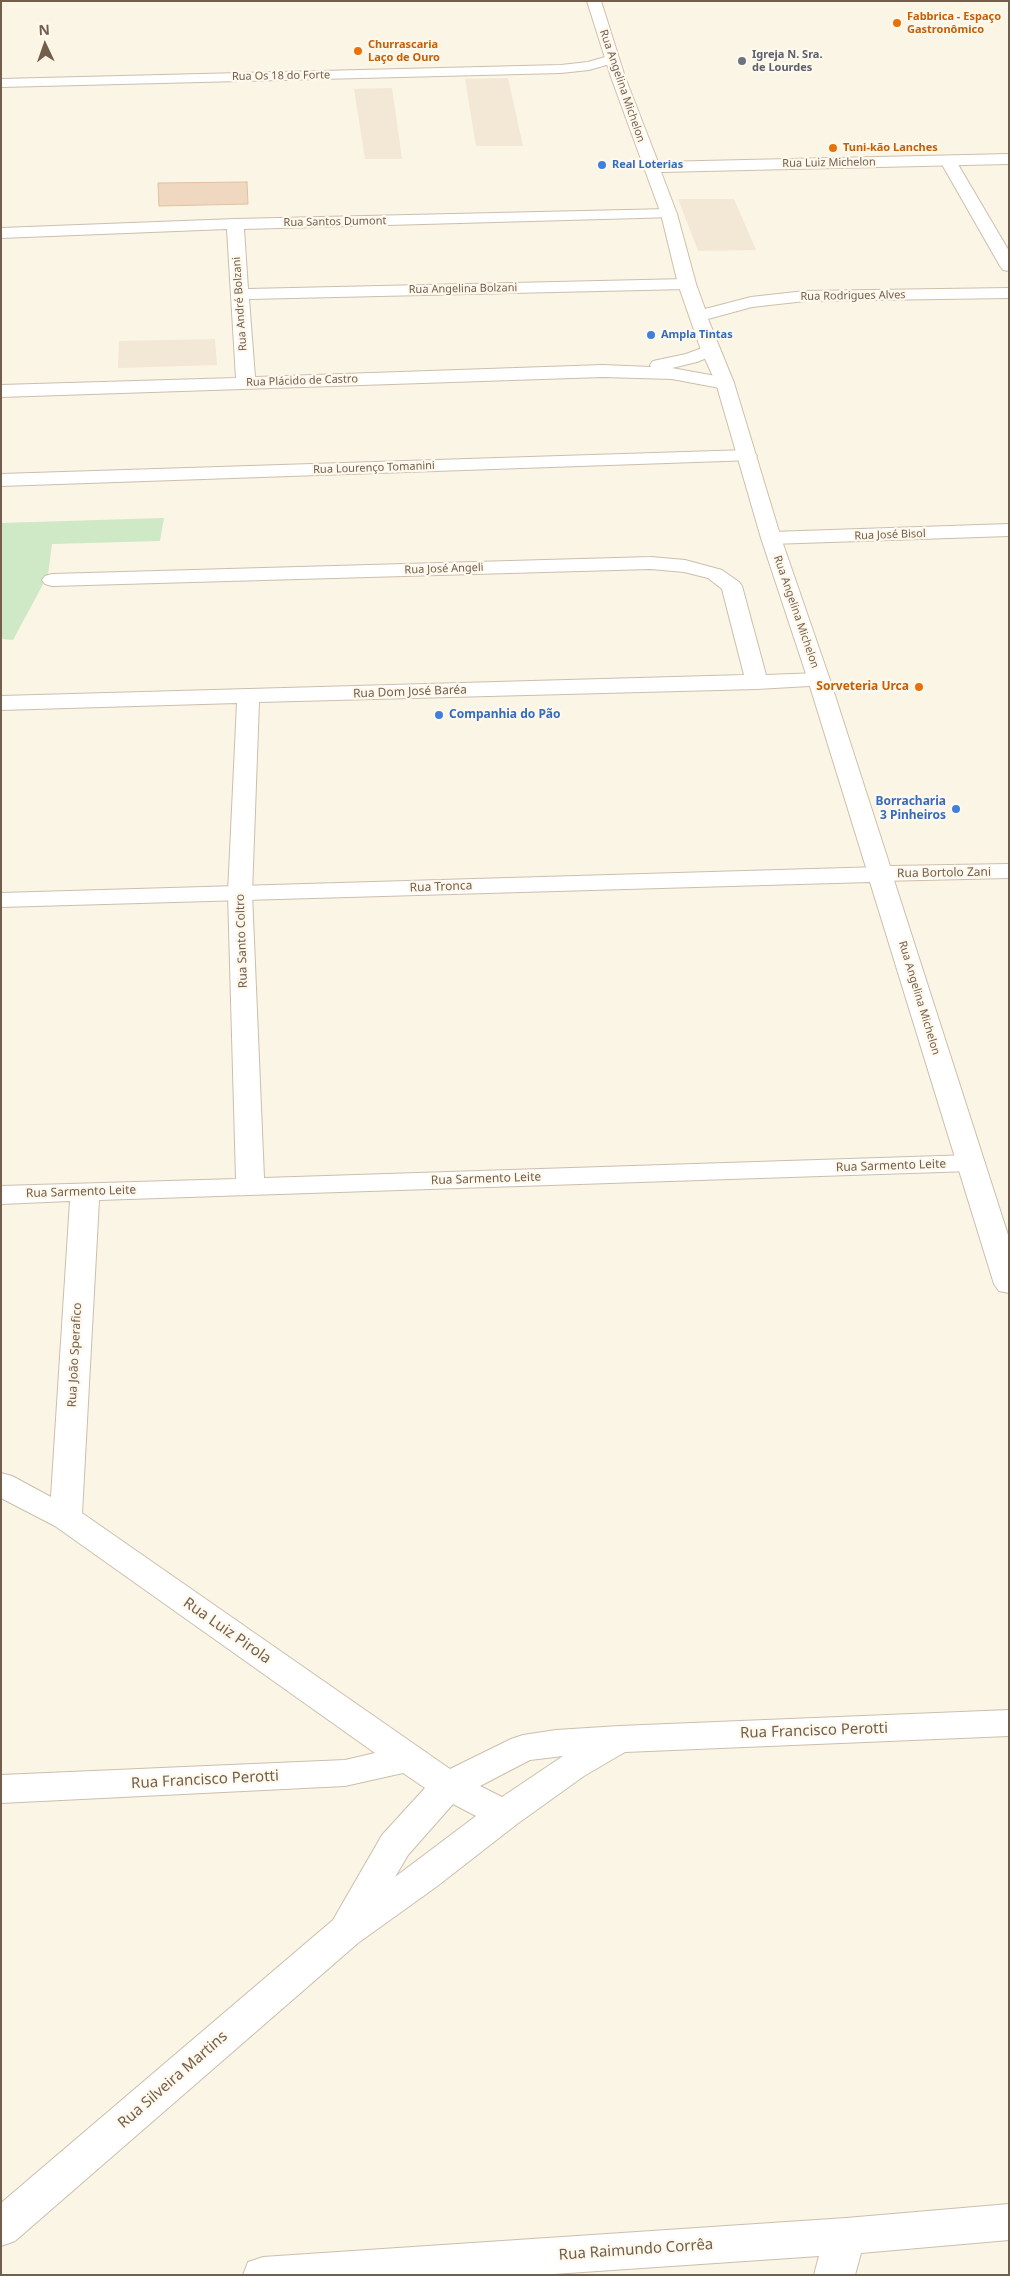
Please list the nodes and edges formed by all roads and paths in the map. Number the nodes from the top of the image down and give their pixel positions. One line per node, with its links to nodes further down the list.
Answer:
1 (594, 1): 2 (street, Rua Angelina Michelon)
2 (612, 59): 3 (street, Rua Os 18 do Forte); 4 (street, Rua Angelina Michelon)
3 (561, 69): 4 (street, Rua Os 18 do Forte); 5 (street, Rua Os 18 do Forte)
4 (618, 77): 8 (street, Rua Angelina Michelon)
5 (1, 83)
6 (1009, 159): 7 (street, Rua Luiz Michelon)
7 (948, 161): 8 (street, Rua Luiz Michelon); 12 (street)
8 (650, 167): 9 (street, Rua Angelina Michelon)
9 (669, 214): 10 (street, Rua Santos Dumont); 13 (street, Rua Angelina Michelon)
10 (234, 224): 11 (street, Rua Santos Dumont); 15 (street, Rua André Bolzani)
11 (1, 233)
12 (1009, 266)
13 (687, 284): 15 (street, Rua Angelina Bolzani); 16 (street, Rua Angelina Michelon)
14 (1009, 293): 16 (street, Rua Rodrigues Alves)
15 (240, 294): 19 (street, Rua André Bolzani)
16 (700, 316): 17 (street, Rua Angelina Michelon)
17 (710, 350): 18 (street, Rua Plácido de Castro); 20 (street, Rua Angelina Michelon)
18 (603, 371): 19 (street, Rua Plácido de Castro); 20 (street, Rua Plácido de Castro)
19 (246, 383): 21 (street, Rua Plácido de Castro)
20 (725, 383): 22 (street, Rua Angelina Michelon)
21 (1, 391)
22 (748, 456): 23 (street, Rua Lourenço Tomanini); 25 (street, Rua Angelina Michelon)
23 (1, 480)
24 (1009, 530): 25 (street, Rua José Bisol)
25 (771, 538): 27 (street, Rua Angelina Michelon)
26 (52, 580): 28 (street, Rua José Angeli)
27 (819, 680): 28 (street, Rua Dom José Baréa); 32 (street, Rua Angelina Michelon)
28 (757, 682): 29 (street, Rua Dom José Baréa)
29 (248, 696): 30 (street, Rua Dom José Baréa); 33 (street, Rua Santo Coltro)
30 (1, 703)
31 (1009, 871): 32 (street, Rua Bortolo Zani)
32 (880, 874): 33 (street, Rua Tronca); 35 (street, Rua Angelina Michelon)
33 (240, 893): 34 (street, Rua Tronca); 36 (street, Rua Santo Coltro)
34 (1, 900)
35 (971, 1163): 36 (street, Rua Sarmento Leite); 39 (street, Rua Angelina Michelon)
36 (250, 1186): 37 (street, Rua Sarmento Leite)
37 (85, 1192): 38 (street, Rua Sarmento Leite); 41 (street, Rua João Sperafico)
38 (1, 1195)
39 (1009, 1284)
40 (1, 1484): 41 (street, Rua Luiz Pirola)
41 (66, 1518): 44 (street, Rua Luiz Pirola)
42 (1009, 1723): 43 (street, Rua Francisco Perotti)
43 (619, 1739): 45 (street, Rua Francisco Perotti); 47 (street, Rua Francisco Perotti)
44 (408, 1758): 45 (street, Rua Luiz Pirola); 46 (street, Rua Francisco Perotti)
45 (448, 1786): 47 (street); 48 (street, Rua Silveira Martins)
46 (1, 1789)
47 (504, 1814): 48 (street, Rua Silveira Martins)
48 (345, 1932): 50 (street, Rua Silveira Martins)
49 (1009, 2222): 51 (street, Rua Raimundo Corrêa)
50 (1, 2228)
51 (846, 2236): 52 (street, Rua Raimundo Corrêa); 53 (street)
52 (263, 2275)
53 (834, 2275)

